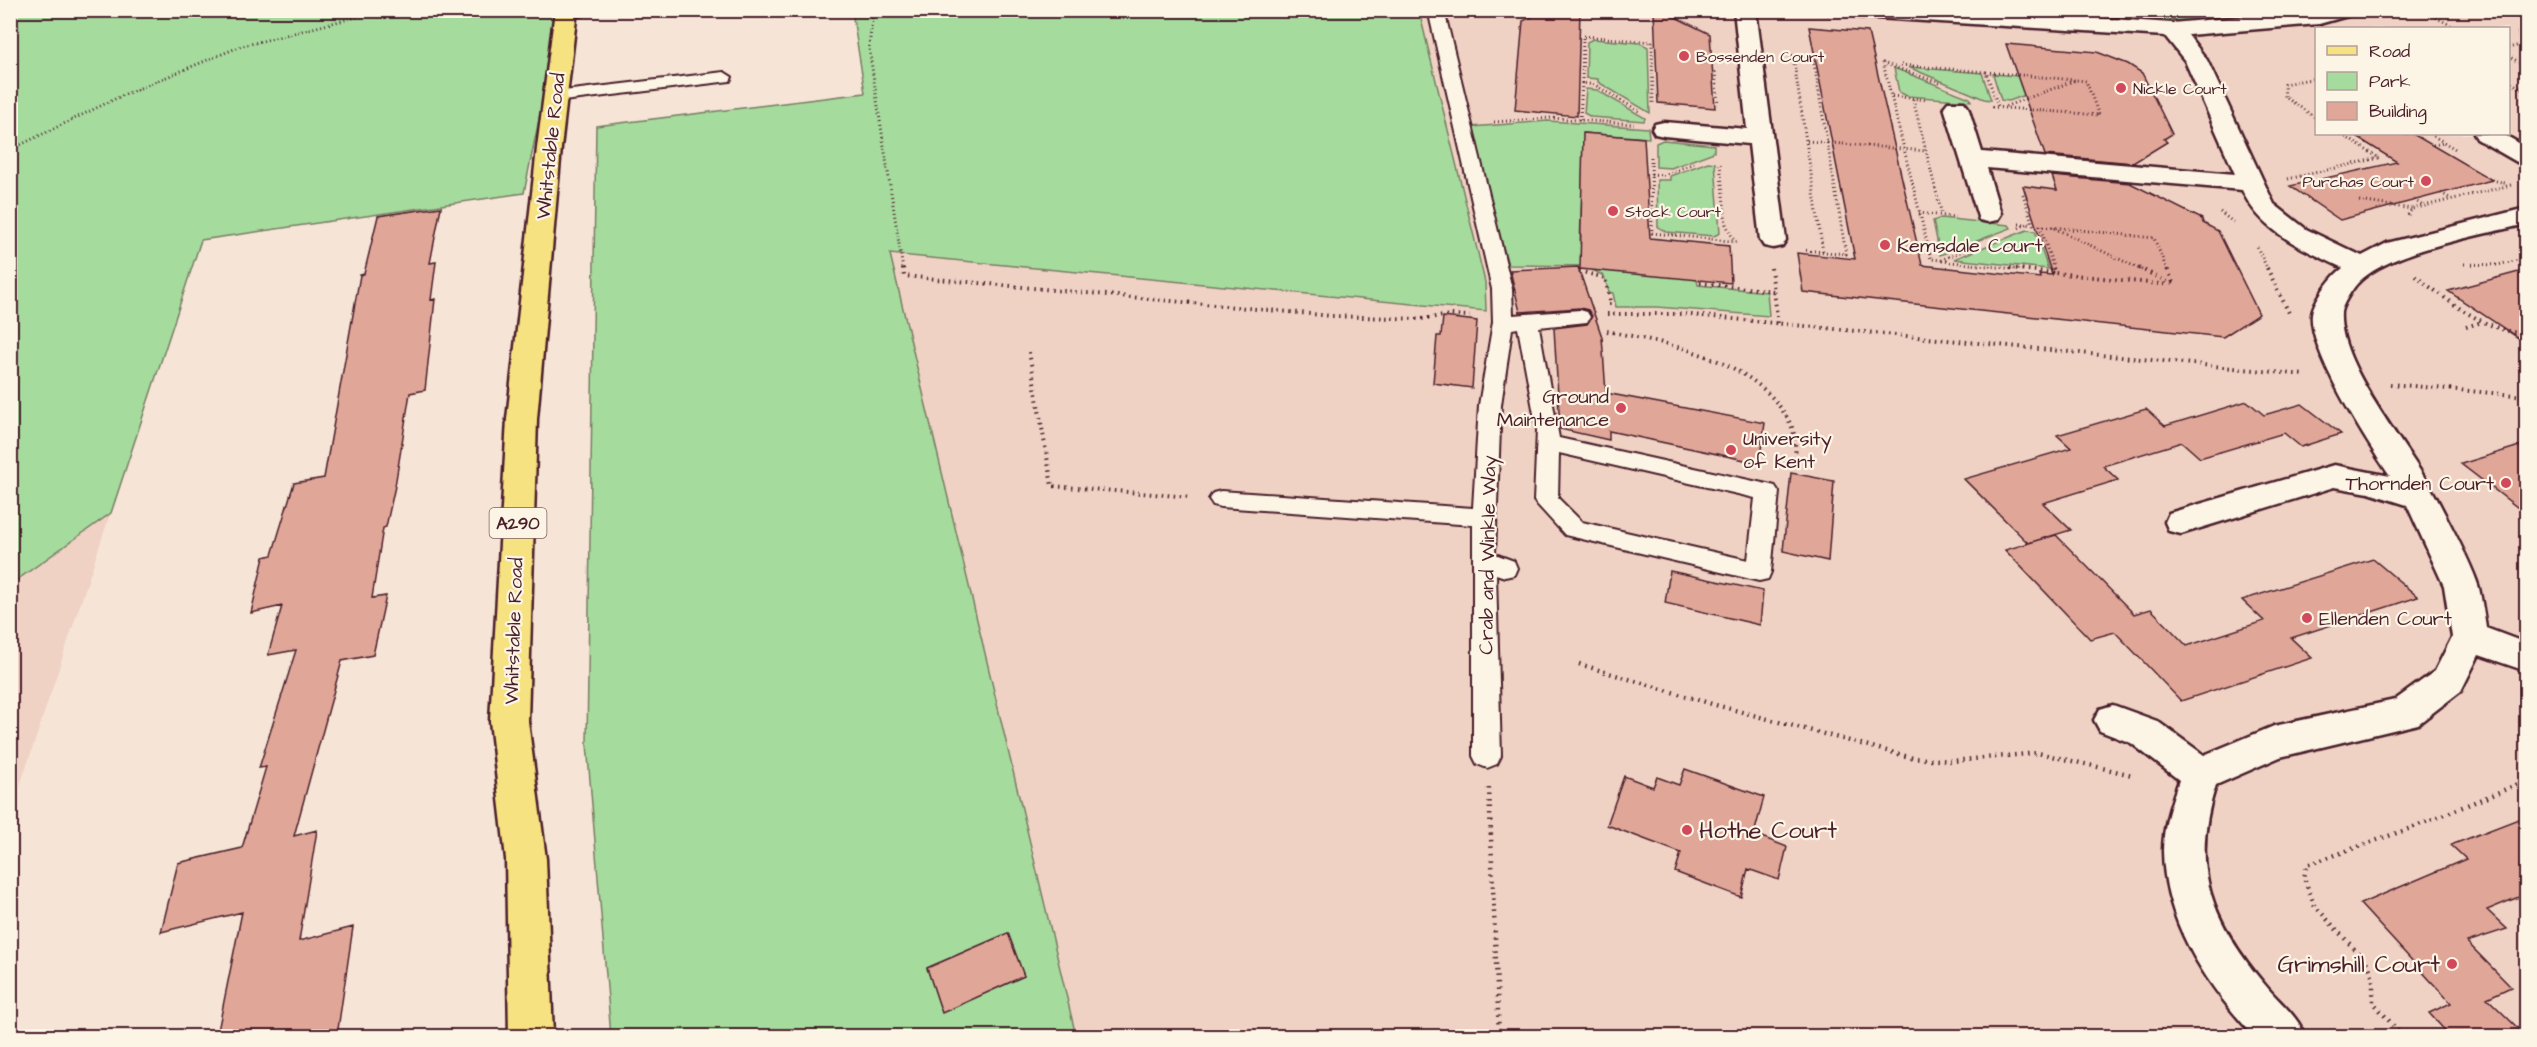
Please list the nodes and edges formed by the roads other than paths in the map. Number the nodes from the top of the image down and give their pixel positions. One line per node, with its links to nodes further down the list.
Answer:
1 (1436, 10): 21 (lane, Crab and Winkle Way)
2 (1745, 10): 12 (street)
3 (1860, 10): 6 (street)
4 (2343, 10): 6 (street)
5 (572, 11): 8 (main road, Whitstable Road / A290)
6 (2172, 30): 15 (street)
7 (724, 77): 8 (lane)
8 (555, 97): 32 (main road, Whitstable Road / A290)
9 (1956, 107): 14 (street)
10 (1653, 121): 12 (street)
11 (2488, 135): 13 (street)
12 (1760, 138): 18 (street)
13 (2526, 157)
14 (1972, 159): 15 (street); 16 (street)
15 (2251, 183): 19 (street)
16 (1977, 216)
17 (2526, 216): 19 (street)
18 (1779, 249)
19 (2362, 266): 23 (street)
20 (1580, 317): 21 (lane)
21 (1515, 321): 22 (lane); 25 (lane, Crab and Winkle Way)
22 (1548, 443): 22 (lane)
23 (2420, 497): 26 (street); 27 (street)
24 (1221, 499): 25 (lane)
25 (1485, 517): 30 (lane, Crab and Winkle Way)
26 (2181, 522)
27 (2470, 637): 28 (street); 31 (street)
28 (2526, 657)
29 (2113, 720): 31 (street)
30 (1487, 756)
31 (2194, 786): 33 (street)
32 (531, 1036)
33 (2283, 1036)

